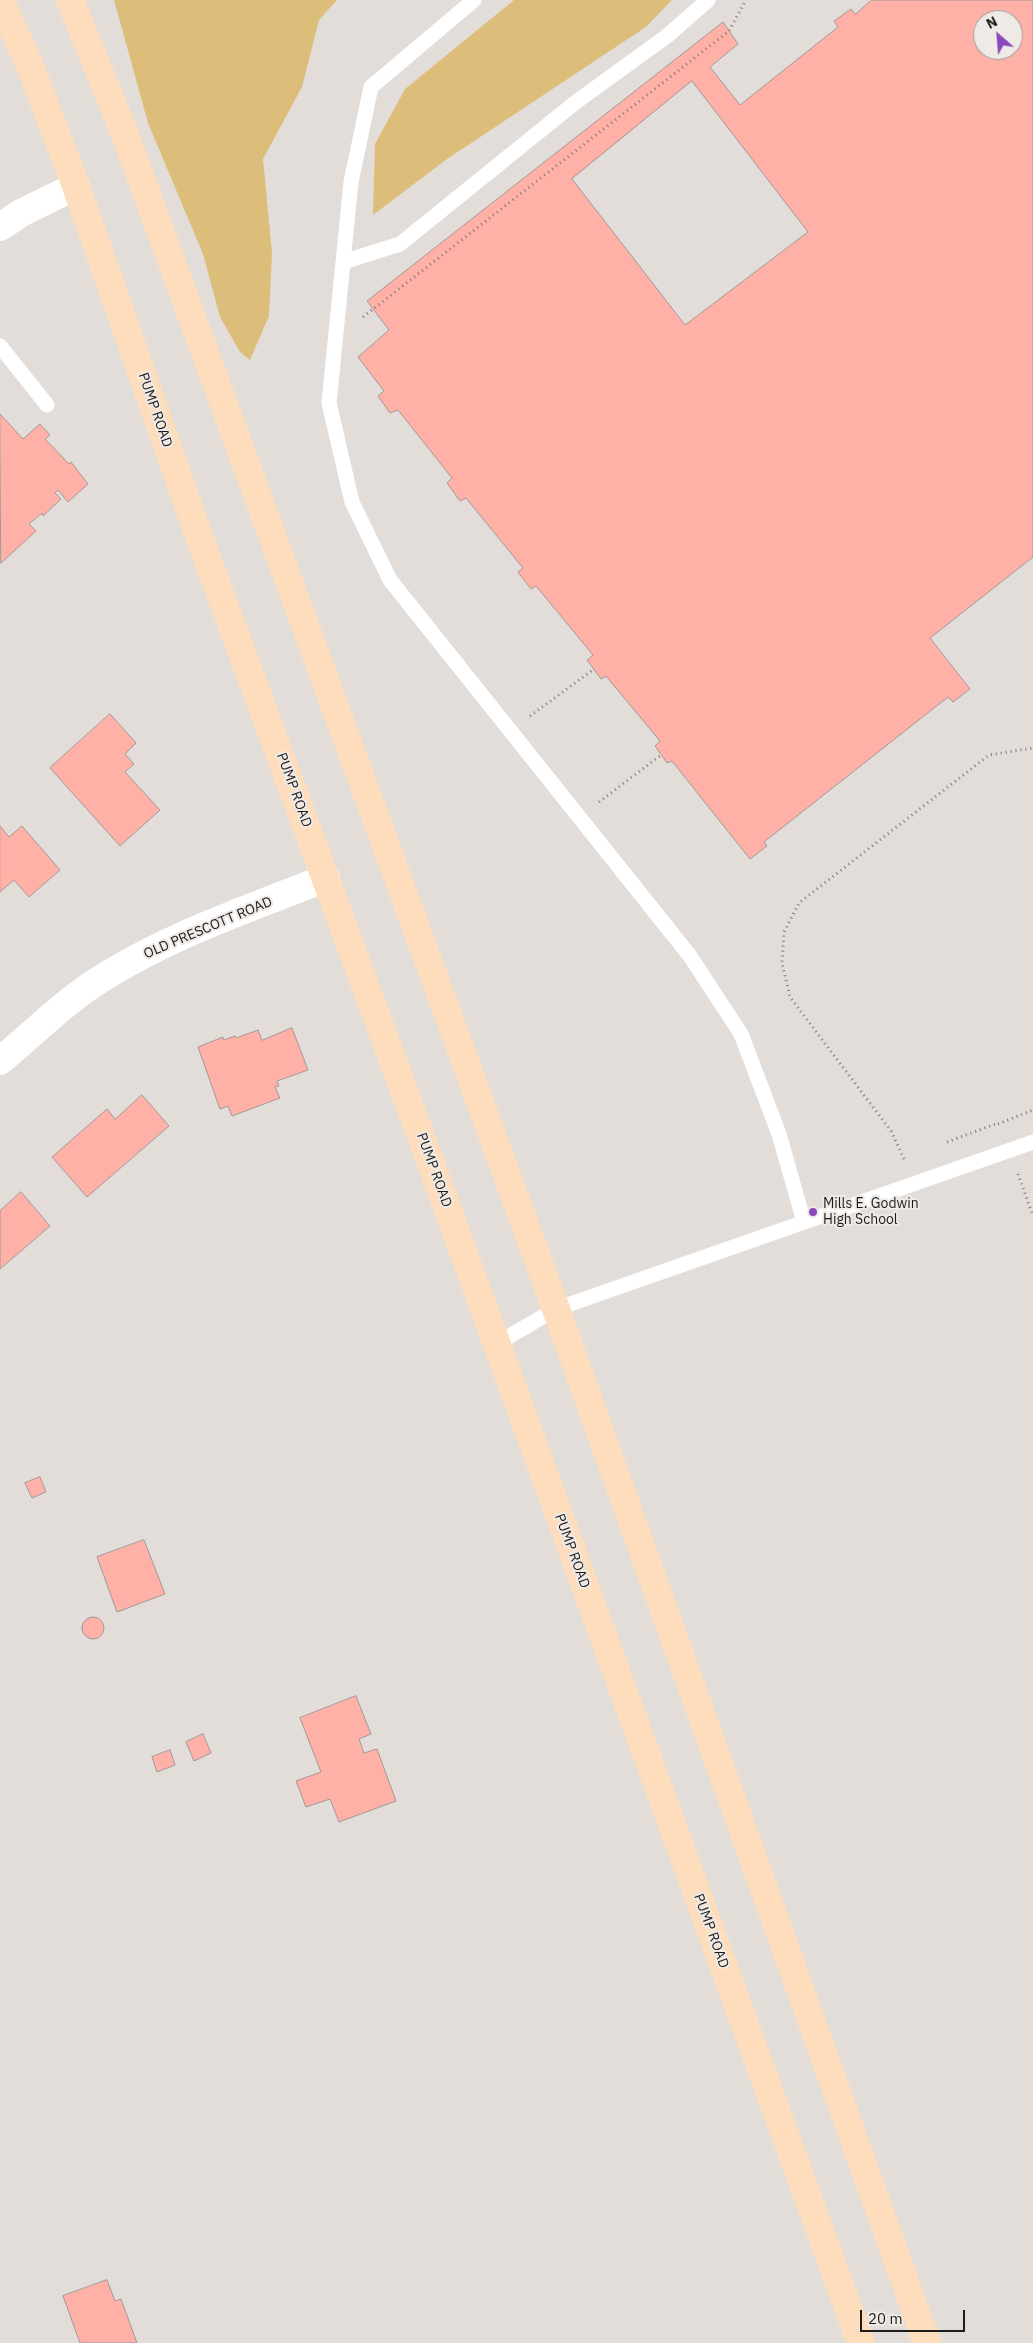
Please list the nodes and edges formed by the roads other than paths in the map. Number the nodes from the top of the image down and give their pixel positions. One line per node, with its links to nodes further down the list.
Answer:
1 (0, 0): 5 (main road, PUMP ROAD)
2 (70, 0): 14 (main road)
3 (474, 0): 7 (lane)
4 (708, 0): 7 (lane)
5 (76, 186): 6 (street); 10 (main road, PUMP ROAD)
6 (0, 227)
7 (343, 262): 13 (lane)
8 (0, 346): 9 (lane)
9 (47, 405)
10 (326, 878): 11 (street, OLD PRESCOTT ROAD); 15 (main road, PUMP ROAD)
11 (0, 1061)
12 (1033, 1142): 13 (lane)
13 (804, 1222): 14 (lane)
14 (556, 1309): 15 (lane); 17 (main road)
15 (496, 1344): 16 (main road, PUMP ROAD)
16 (861, 2343)
17 (927, 2343)

